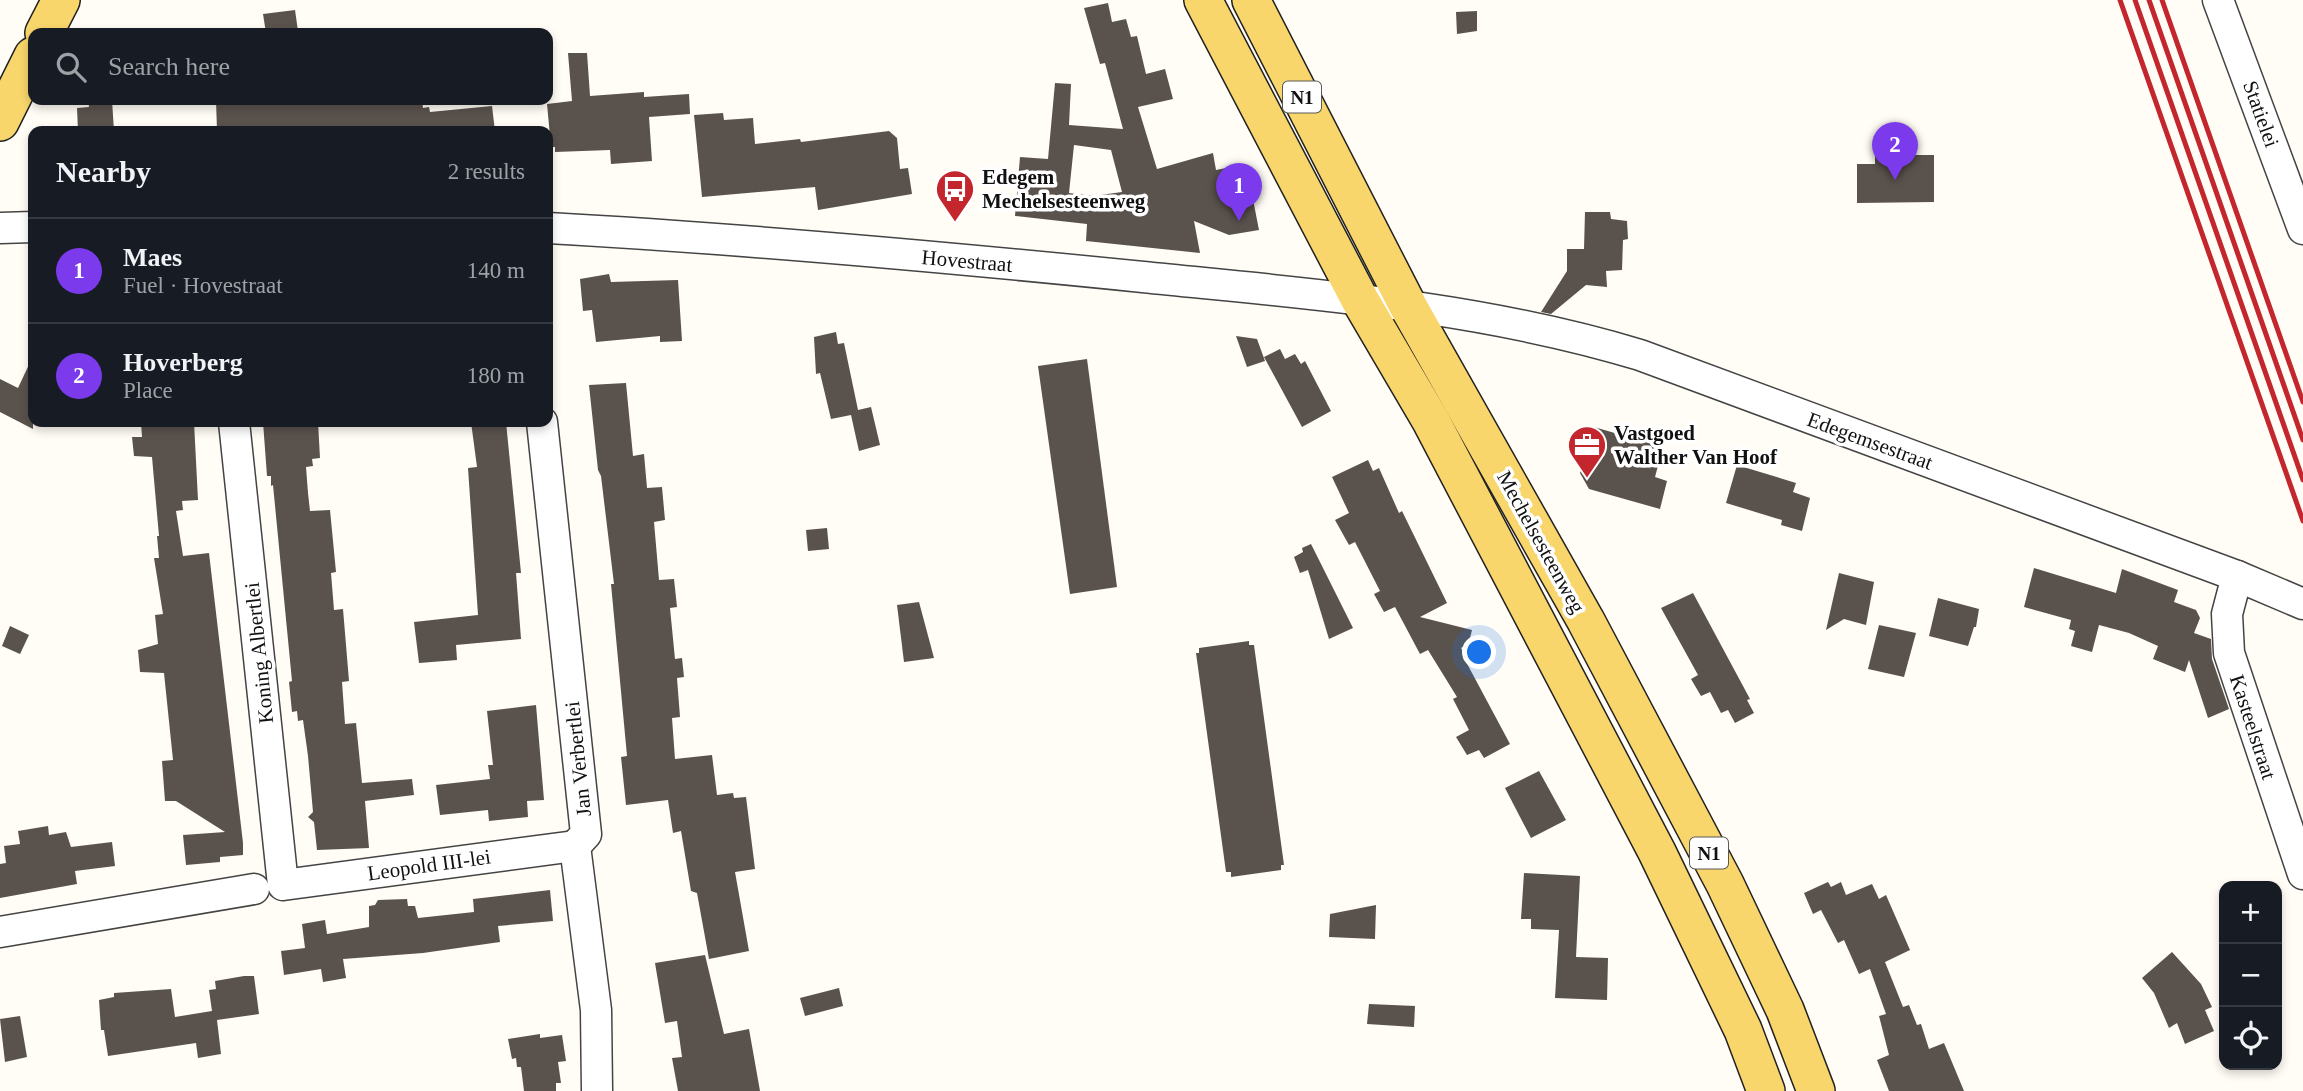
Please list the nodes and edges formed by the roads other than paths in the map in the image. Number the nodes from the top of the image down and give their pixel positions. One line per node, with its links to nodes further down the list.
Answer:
1 (61, 0): 5 (main road)
2 (1203, 0): 12 (main road, Mechelsesteenweg / N1)
3 (1251, 0): 12 (main road, Mechelsesteenweg / N1)
4 (2218, 0): 11 (street, Statielei)
5 (47, 28)
6 (28, 66): 7 (main road)
7 (0, 122)
8 (28, 227): 9 (street)
9 (0, 228)
10 (553, 229): 12 (street, Hovestraat)
11 (2303, 229)
12 (1385, 303): 15 (street, Edegemsestraat); 22 (main road, Mechelsesteenweg / N1); 23 (main road, Mechelsesteenweg / N1)
13 (234, 427): 19 (street, Koning Albertlei)
14 (543, 427): 17 (street, Jan Verbertlei)
15 (2237, 576): 16 (street, Edegemsestraat); 18 (street, Kasteelstraat)
16 (2302, 604)
17 (575, 846): 19 (street, Leopold III-lei); 21 (street, Jan Verbertlei)
18 (2303, 874)
19 (269, 887): 20 (street, Leopold III-lei)
20 (0, 932)
21 (597, 1091)
22 (1766, 1091)
23 (1816, 1091)

